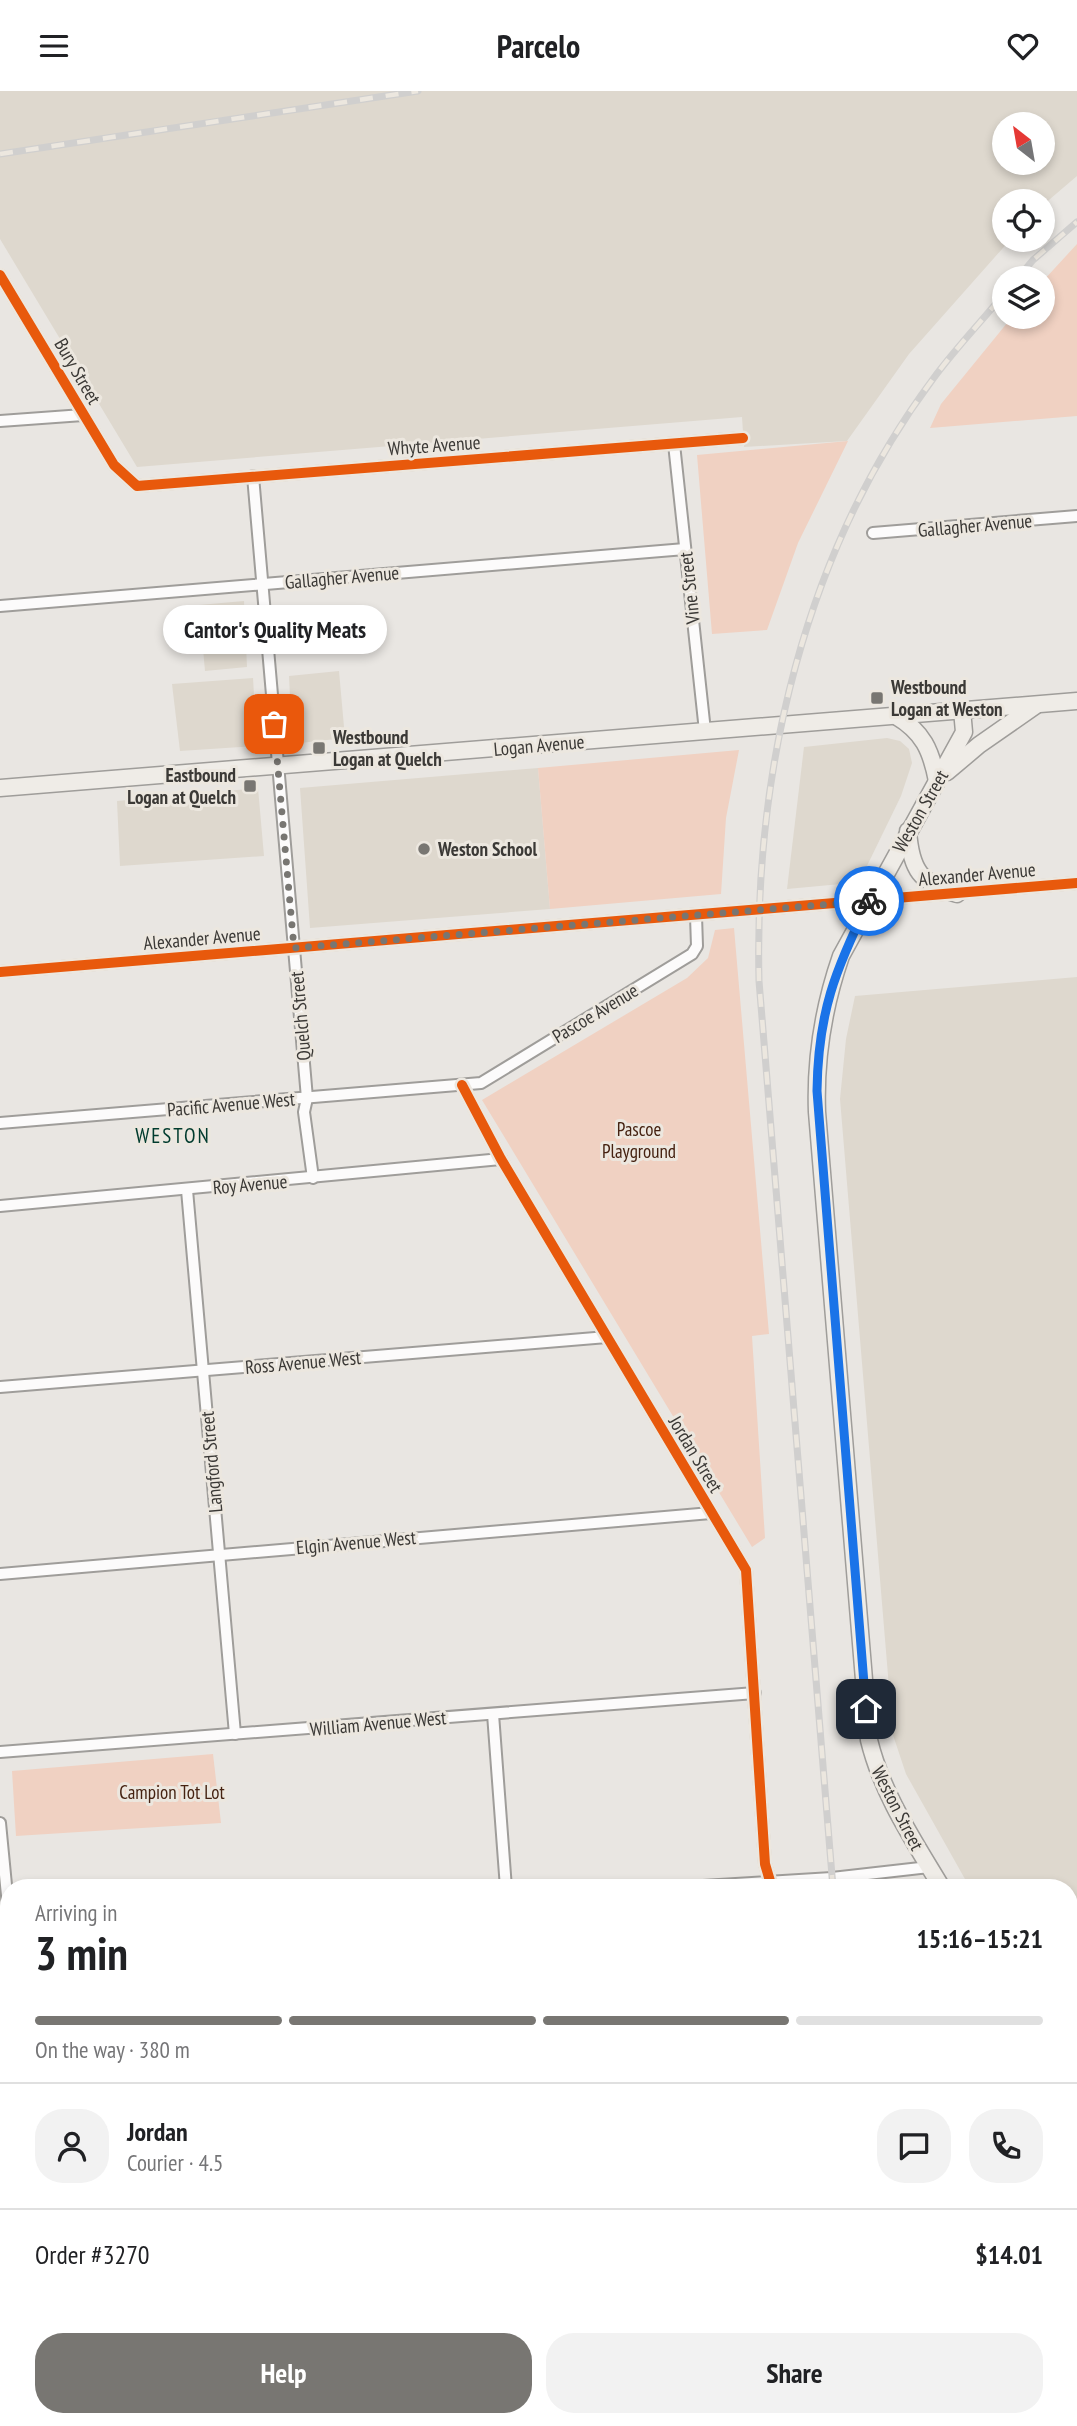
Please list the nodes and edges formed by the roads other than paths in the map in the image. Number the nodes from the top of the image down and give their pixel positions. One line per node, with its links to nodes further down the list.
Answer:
1 (0, 275): 2 (street, Bury Street)
2 (83, 415): 3 (street); 7 (street, Bury Street)
3 (0, 421)
4 (743, 438): 5 (street, Whyte Avenue)
5 (674, 444): 6 (street, Whyte Avenue); 10 (street, Vine Street)
6 (253, 476): 7 (street, Whyte Avenue); 11 (street, Quelch Street)
7 (129, 481)
8 (1077, 516): 9 (street, Gallagher Avenue)
9 (873, 533)
10 (685, 549): 11 (street, Gallagher Avenue); 17 (street, Vine Street)
11 (262, 584): 12 (street, Gallagher Avenue); 18 (street, Quelch Street)
12 (0, 606)
13 (1077, 701): 14 (main road, Logan Avenue)
14 (1038, 704): 15 (main road, Logan Avenue); 19 (main road)
15 (962, 710): 16 (main road, Logan Avenue); 19 (main road, Weston Street)
16 (895, 716): 17 (main road, Logan Avenue); 19 (main road)
17 (705, 731): 18 (main road, Logan Avenue)
18 (278, 766): 20 (main road, Logan Avenue); 26 (street, Quelch Street)
19 (937, 781): 21 (main road, Weston Street)
20 (0, 788)
21 (908, 831): 23 (main road); 24 (main road, Weston Street)
22 (1077, 883): 23 (street, Alexander Avenue)
23 (957, 894): 24 (street, Alexander Avenue)
24 (870, 901): 25 (street, Alexander Avenue); 46 (main road, Weston Street)
25 (696, 916): 26 (street, Alexander Avenue); 28 (street, Pascoe Avenue)
26 (294, 948): 27 (street, Alexander Avenue); 29 (street, Quelch Street)
27 (0, 972)
28 (462, 1085): 29 (street, Pacific Avenue West); 31 (street, Jordan Street)
29 (307, 1098): 30 (street, Pacific Avenue West); 32 (street, Quelch Street)
30 (0, 1123)
31 (501, 1160): 32 (street, Roy Avenue); 35 (street, Jordan Street)
32 (313, 1178): 33 (street, Roy Avenue)
33 (187, 1190): 34 (street, Roy Avenue); 36 (street, Langford Street)
34 (0, 1206)
35 (607, 1337): 36 (street, Ross Avenue West); 38 (street, Jordan Street)
36 (202, 1370): 37 (street, Ross Avenue West); 39 (street, Langford Street)
37 (0, 1387)
38 (711, 1513): 39 (street, Elgin Avenue West); 41 (street, Jordan Street)
39 (220, 1553): 40 (street, Elgin Avenue West); 43 (street, Langford Street)
40 (0, 1574)
41 (755, 1693): 42 (street, William Avenue West); 49 (street, Jordan Street)
42 (493, 1714): 43 (street, William Avenue West); 48 (street)
43 (235, 1734): 44 (street, William Avenue West)
44 (0, 1752)
45 (0, 1823): 47 (street)
46 (929, 1867): 50 (street); 51 (main road, Weston Street)
47 (5, 1879)
48 (505, 1879)
49 (770, 1879)
50 (812, 1879)
51 (936, 1879)

